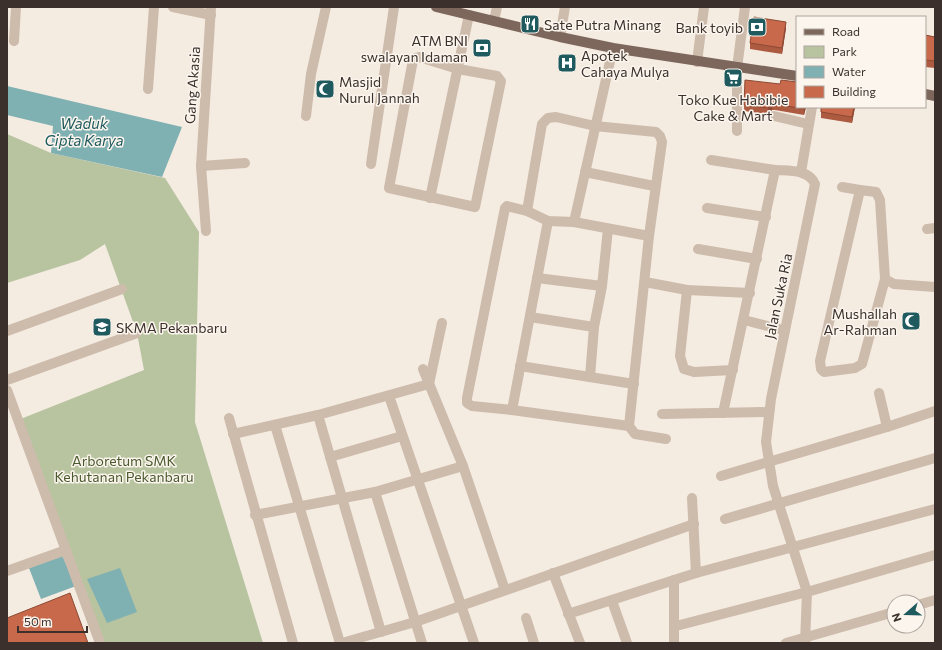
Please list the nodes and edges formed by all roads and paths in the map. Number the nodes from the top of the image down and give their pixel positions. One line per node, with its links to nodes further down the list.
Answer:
1 (16, 7): 15 (street)
2 (154, 7): 21 (street)
3 (173, 7): 11 (street)
4 (326, 7): 23 (street)
5 (394, 7): 30 (street)
6 (436, 7): 12 (main road)
7 (497, 7): 13 (street)
8 (565, 7): 14 (street)
9 (704, 7): 17 (street)
10 (745, 7): 18 (street)
11 (211, 11): 31 (street, Gang Akasia)
12 (469, 15): 13 (main road); 19 (street)
13 (494, 21): 14 (main road)
14 (560, 38): 16 (main road)
15 (14, 41)
16 (613, 48): 17 (main road); 26 (street)
17 (697, 62): 18 (main road)
18 (737, 68): 20 (main road); 27 (street)
19 (458, 69): 38 (street); 38 (street); 38 (street)
20 (796, 76)
21 (148, 89)
22 (812, 108): 25 (street)
23 (306, 116)
24 (774, 116): 25 (street)
25 (808, 124): 34 (street)
26 (596, 126): 33 (street); 35 (street); 40 (street)
27 (737, 131)
28 (711, 160): 32 (street)
29 (245, 163): 31 (street)
30 (371, 164)
31 (201, 166): 45 (street, Gang Akasia)
32 (775, 170): 34 (street); 41 (street)
33 (585, 172): 35 (street); 43 (street)
34 (801, 172): 77 (street, Jalan Suka Ria)
35 (654, 186): 46 (street)
36 (842, 187): 37 (street)
37 (860, 190): 50 (street); 50 (street)
38 (430, 198)
39 (707, 208): 41 (street)
40 (527, 211): 42 (street); 74 (street)
41 (766, 217): 48 (street)
42 (548, 221): 43 (street); 49 (street)
43 (574, 222): 44 (street)
44 (608, 229): 46 (street); 52 (street)
45 (206, 231)
46 (649, 236): 51 (street)
47 (698, 249): 48 (street)
48 (757, 258): 56 (street)
49 (537, 278): 52 (street); 57 (street)
50 (885, 279): 53 (street)
51 (645, 282): 55 (street); 70 (street)
52 (602, 286): 60 (street)
53 (935, 287)
54 (122, 289): 62 (street)
55 (688, 290): 56 (street); 66 (street)
56 (750, 293): 58 (street)
57 (530, 317): 60 (street); 64 (street)
58 (744, 320): 61 (street); 66 (street)
59 (442, 323): 69 (street)
60 (594, 327): 67 (street)
61 (779, 329)
62 (7, 331)
63 (137, 333): 68 (street)
64 (520, 366): 67 (street); 74 (street)
65 (423, 369): 69 (street)
66 (733, 370): 76 (street)
67 (590, 377): 70 (street)
68 (7, 380)
69 (429, 384): 73 (street); 90 (street)
70 (634, 384): 82 (street)
71 (7, 390): 103 (street)
72 (879, 393): 83 (street)
73 (389, 396): 79 (street); 85 (street)
74 (512, 410): 82 (street)
75 (935, 411): 83 (street)
76 (723, 413): 77 (street); 78 (street)
77 (769, 413): 89 (street, Jalan Suka Ria)
78 (662, 414)
79 (318, 416): 81 (street); 87 (street)
80 (229, 418): 84 (street)
81 (275, 425): 84 (street); 97 (street)
82 (629, 426): 86 (street)
83 (888, 427): 89 (street)
84 (233, 434): 99 (street)
85 (402, 436): 87 (street); 92 (street)
86 (666, 439)
87 (330, 457): 95 (street)
88 (935, 458): 96 (street)
89 (769, 462): 91 (street); 96 (street)
90 (463, 466): 92 (street); 109 (street)
91 (721, 476)
92 (417, 480): 93 (street); 112 (street)
93 (375, 492): 95 (street); 116 (street)
94 (692, 498): 101 (street)
95 (342, 499): 97 (street); 118 (street)
96 (780, 504): 100 (street); 102 (street)
97 (299, 507): 99 (street); 122 (street)
98 (935, 509): 102 (street)
99 (256, 515): 121 (street)
100 (725, 519)
101 (694, 524): 106 (street); 107 (street)
102 (793, 547): 107 (street); 110 (street)
103 (66, 550): 105 (street); 120 (street)
104 (935, 554): 110 (street)
105 (7, 571)
106 (553, 573): 109 (street); 113 (street)
107 (696, 573): 108 (street)
108 (674, 580): 111 (street); 117 (street)
109 (505, 590): 112 (street)
110 (807, 592): 117 (street); 119 (street)
111 (612, 601): 113 (street); 127 (street)
112 (461, 605): 116 (street); 124 (street)
113 (568, 614): 126 (street)
114 (886, 615): 119 (street)
115 (526, 618): 125 (street)
116 (415, 622): 118 (street); 123 (street)
117 (676, 626): 128 (street)
118 (381, 632): 122 (street)
119 (805, 641): 129 (street)
120 (100, 643)
121 (293, 643)
122 (341, 643)
123 (422, 643)
124 (474, 643)
125 (534, 643)
126 (580, 643)
127 (627, 643)
128 (674, 643)
129 (786, 643)

